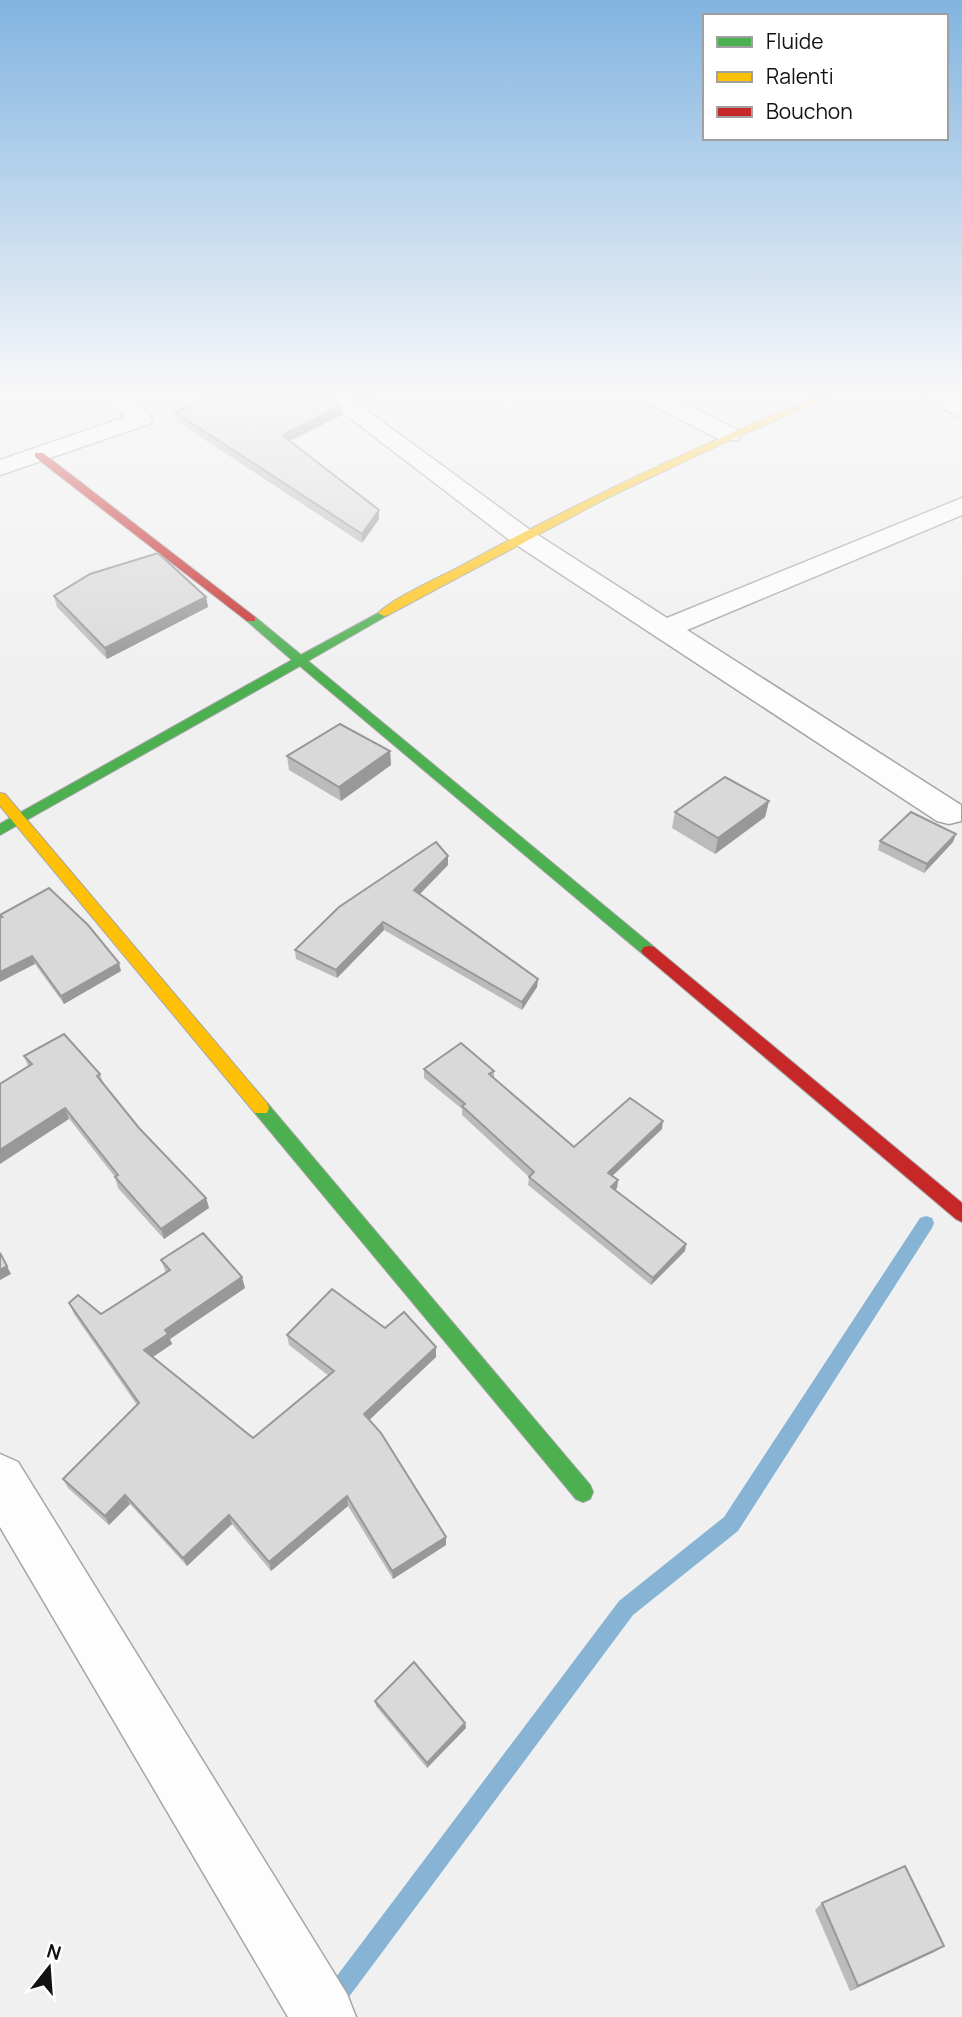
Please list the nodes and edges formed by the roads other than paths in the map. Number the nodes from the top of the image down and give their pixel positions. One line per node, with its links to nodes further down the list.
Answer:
1 (83, 489): 7 (street)
2 (457, 489): 5 (street)
3 (617, 489): 5 (street)
4 (962, 506): 6 (street)
5 (520, 536): 6 (street); 7 (street)
6 (665, 629): 9 (street)
7 (303, 659): 10 (street); 12 (street)
8 (0, 797): 10 (street)
9 (949, 813)
10 (19, 820): 11 (street); 14 (street)
11 (0, 830)
12 (962, 1214)
13 (0, 1479): 15 (street)
14 (583, 1492)
15 (324, 2017)

